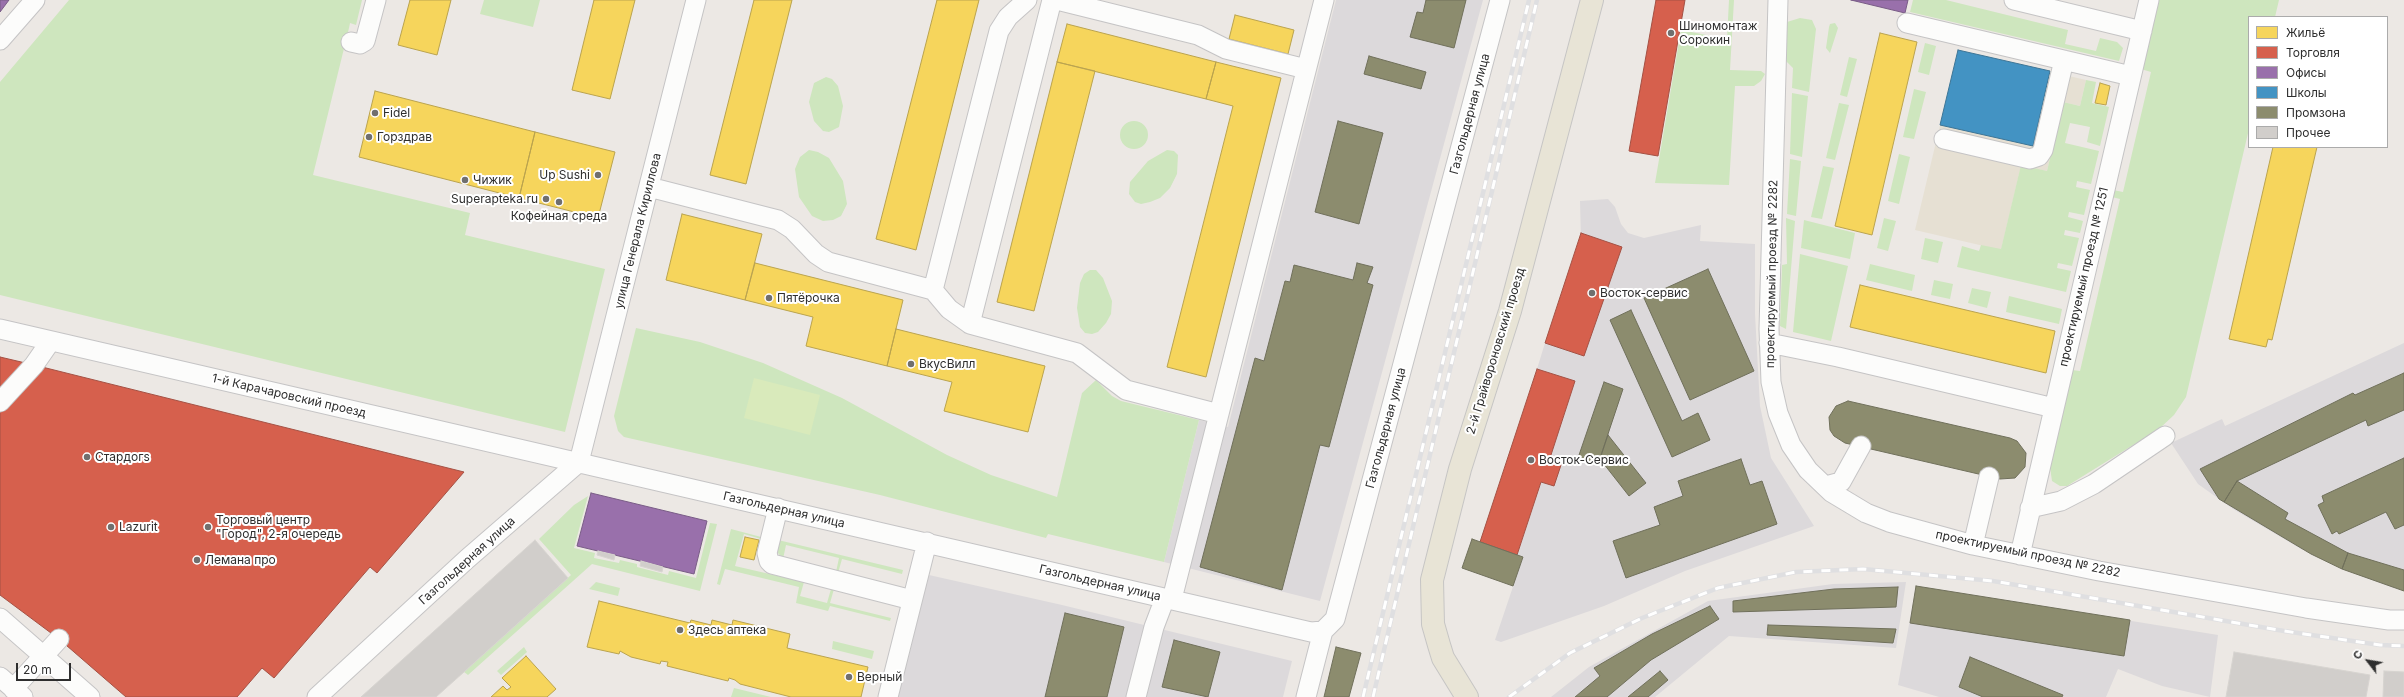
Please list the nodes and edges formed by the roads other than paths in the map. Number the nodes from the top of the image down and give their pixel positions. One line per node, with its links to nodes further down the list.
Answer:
1 (35, 0): 15 (street)
2 (376, 0): 16 (street)
3 (696, 0): 21 (street, улица Генерала Кириллова)
4 (1027, 0): 22 (street)
5 (1052, 0): 23 (street)
6 (1058, 0): 18 (street)
7 (1324, 0): 18 (street)
8 (1500, 0): 44 (street, Газгольдерная улица)
9 (1592, 0): 53 (main road, 2-й Грайвороновский проезд)
10 (1778, 0): 26 (street, проектируемый проезд № 2282)
11 (2014, 0): 14 (street)
12 (2149, 0): 14 (street, проектируемый проезд № 1251)
13 (1907, 23): 17 (street)
14 (2142, 30): 19 (street, проектируемый проезд № 1251)
15 (0, 40)
16 (351, 42)
17 (2064, 60): 19 (street); 20 (street)
18 (1306, 69): 29 (street)
19 (2131, 76): 28 (street, проектируемый проезд № 1251)
20 (1944, 139)
21 (649, 186): 22 (street); 32 (street, улица Генерала Кириллова)
22 (934, 290): 23 (street)
23 (970, 324): 29 (street)
24 (0, 329): 25 (street, 1-й Карачаровский проезд)
25 (50, 342): 27 (street); 32 (street, 1-й Карачаровский проезд)
26 (1769, 343): 28 (street); 34 (street, проектируемый проезд № 2282)
27 (0, 402)
28 (2054, 408): 36 (street, проектируемый проезд № 1251)
29 (1219, 414): 40 (street)
30 (2165, 436): 36 (street)
31 (1860, 446): 34 (street)
32 (579, 462): 35 (street, Газгольдерная улица); 49 (street, Газгольдерная улица)
33 (1989, 476): 38 (street)
34 (1826, 486): 38 (street, проектируемый проезд № 2282)
35 (778, 508): 37 (street, Газгольдерная улица); 41 (street)
36 (2030, 508): 39 (street, проектируемый проезд № 1251)
37 (927, 542): 40 (street, Газгольдерная улица); 41 (street)
38 (1973, 545): 39 (street, проектируемый проезд № 2282)
39 (2020, 555): 43 (street, проектируемый проезд № 2282)
40 (1168, 598): 44 (street, Газгольдерная улица); 51 (street)
41 (912, 600): 50 (street)
42 (0, 618): 46 (street)
43 (2404, 620)
44 (1323, 631): 52 (street)
45 (59, 639): 46 (street)
46 (44, 655): 47 (street); 48 (street)
47 (12, 688)
48 (90, 697)
49 (316, 697)
50 (888, 697)
51 (1136, 697)
52 (1306, 697)
53 (1467, 697)

